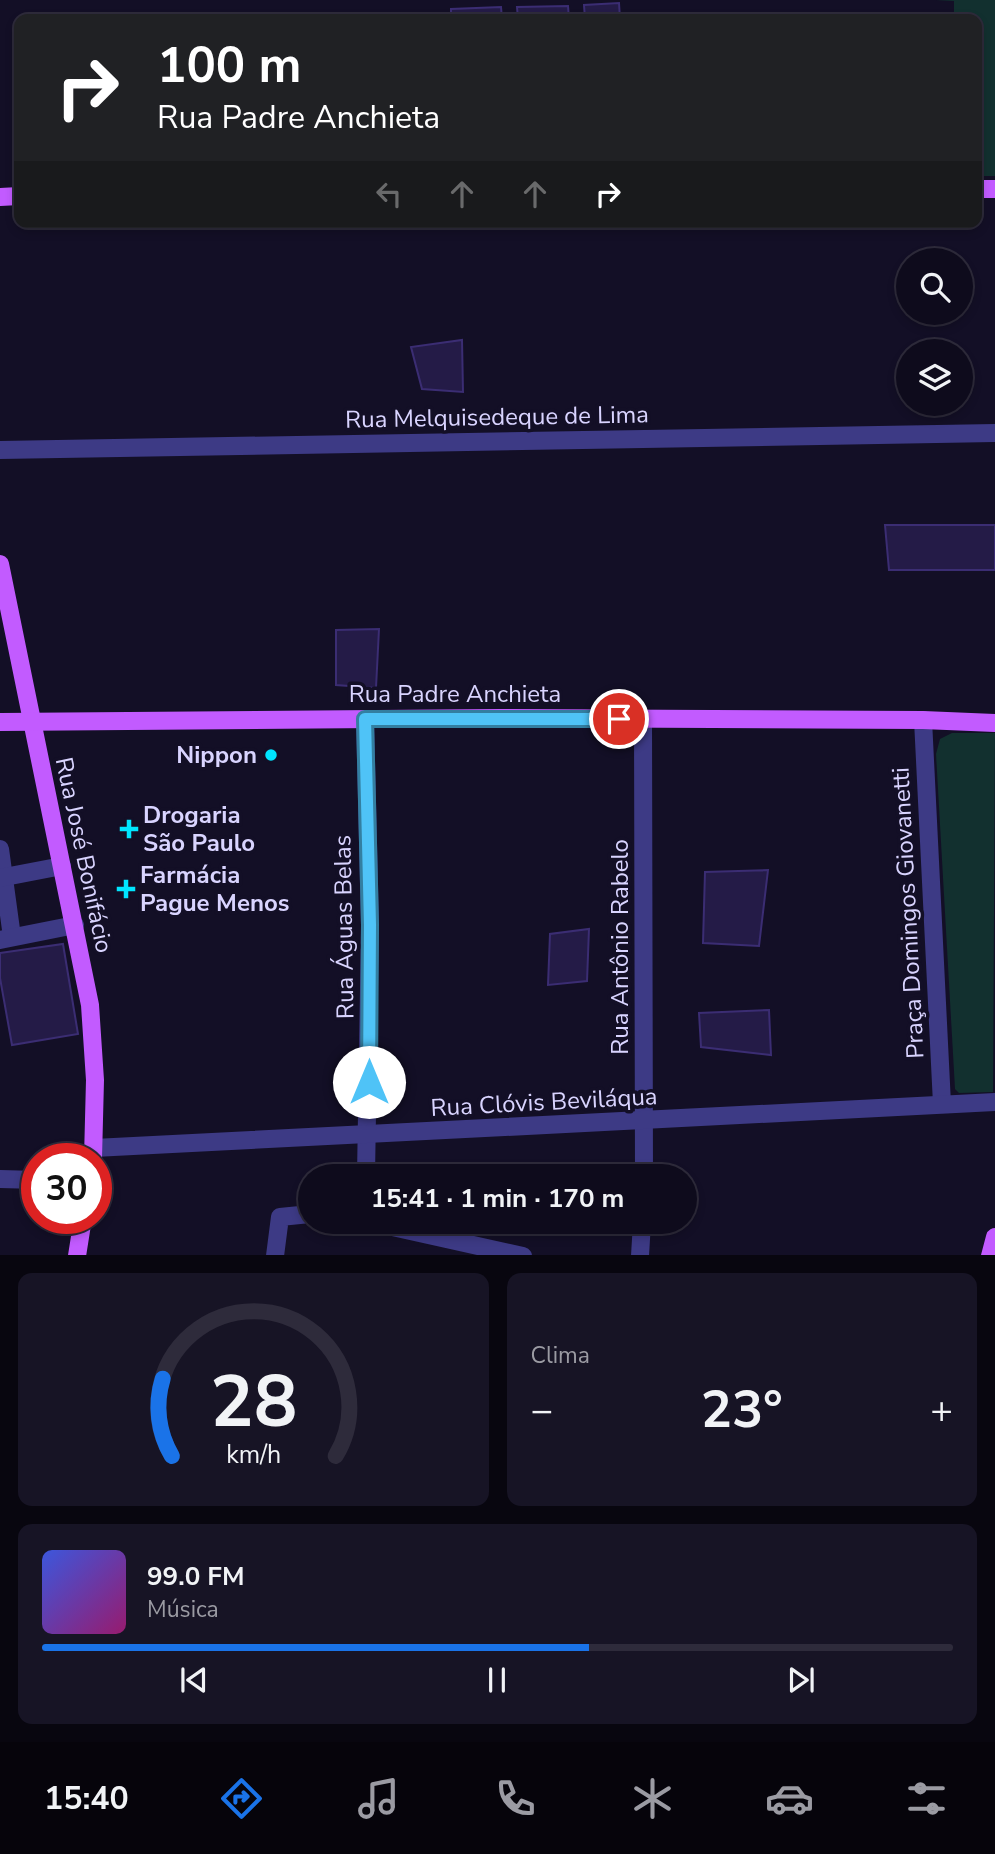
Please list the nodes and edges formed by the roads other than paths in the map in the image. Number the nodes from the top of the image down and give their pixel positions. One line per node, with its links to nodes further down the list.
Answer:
1 (995, 433): 2 (street, Rua Melquisedeque de Lima)
2 (0, 450)
3 (0, 564): 8 (main road, Rua José Bonifácio)
4 (365, 719): 5 (main road, Rua Padre Anchieta); 8 (main road, Rua Padre Anchieta); 18 (street, Rua Águas Belas)
5 (643, 719): 6 (main road, Rua Padre Anchieta); 17 (street, Rua Antônio Rabelo)
6 (923, 719): 9 (main road, Rua Padre Anchieta); 16 (street, Praça Domingos Giovanetti)
7 (0, 722): 8 (main road, Rua Padre Anchieta)
8 (31, 722): 11 (main road, Rua José Bonifácio)
9 (995, 723)
10 (0, 849): 12 (street)
11 (62, 866): 12 (street); 13 (main road, Rua José Bonifácio)
12 (2, 877): 14 (street)
13 (75, 925): 14 (street); 19 (main road, Rua José Bonifácio)
14 (6, 938)
15 (995, 1102): 16 (street, Rua Clóvis Beviláqua)
16 (942, 1104): 17 (street, Rua Clóvis Beviláqua)
17 (645, 1122): 18 (street, Rua Clóvis Beviláqua); 22 (street, Rua Antônio Rabelo)
18 (369, 1135): 20 (street, Rua Clóvis Beviláqua); 21 (street, Rua Águas Belas)
19 (94, 1143)
20 (112, 1152)
21 (367, 1164)
22 (644, 1164)
23 (0, 1179): 24 (street)
24 (21, 1180)
25 (298, 1215): 32 (street)
26 (80, 1234): 31 (main road)
27 (418, 1234): 30 (street)
28 (641, 1234): 34 (street)
29 (995, 1237): 35 (main road)
30 (494, 1253): 33 (street)
31 (77, 1255)
32 (275, 1255)
33 (523, 1255)
34 (640, 1255)
35 (990, 1255)

